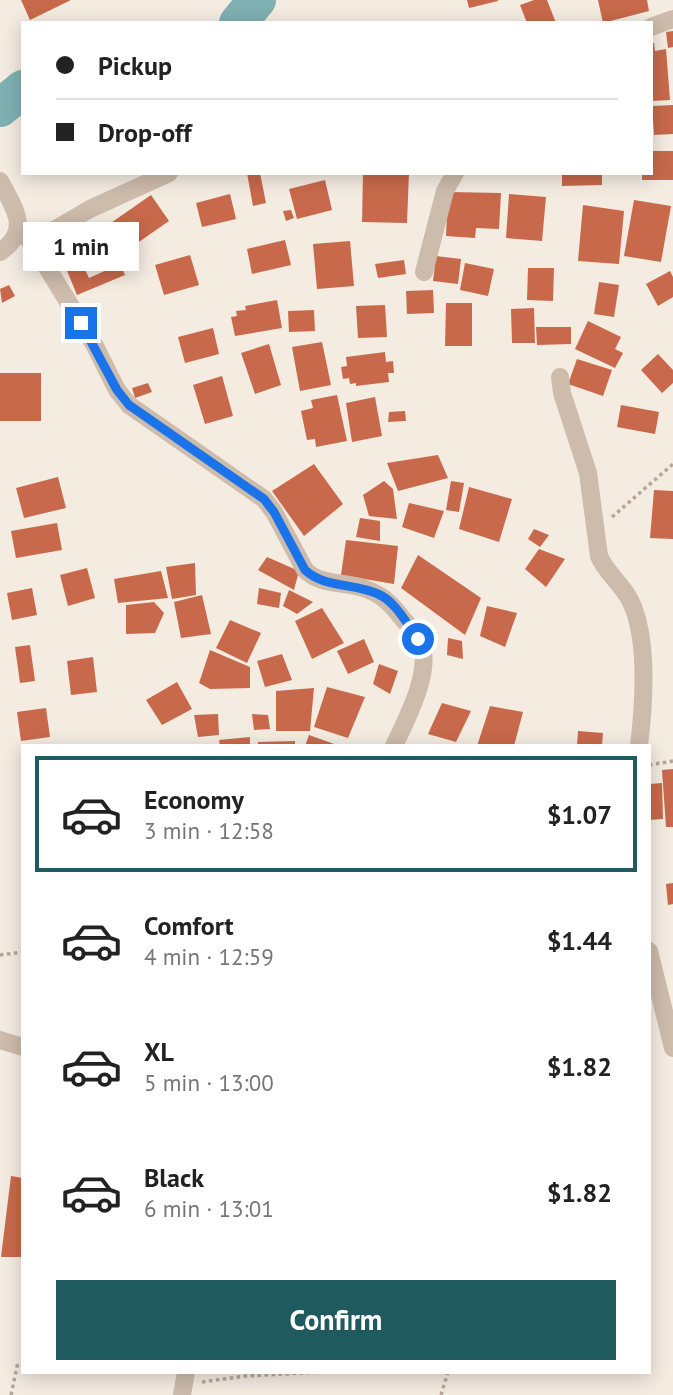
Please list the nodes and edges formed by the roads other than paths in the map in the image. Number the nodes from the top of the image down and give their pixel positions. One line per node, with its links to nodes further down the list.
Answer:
1 (673, 19): 2 (street)
2 (653, 26)
3 (165, 175): 7 (street)
4 (454, 175): 9 (street)
5 (0, 181): 6 (street)
6 (19, 229): 7 (street); 8 (street)
7 (32, 243): 11 (street)
8 (0, 252)
9 (424, 272)
10 (560, 377): 12 (street)
11 (395, 744)
12 (639, 744)
13 (651, 959): 16 (street)
14 (0, 1040): 15 (street)
15 (21, 1046)
16 (673, 1048)

